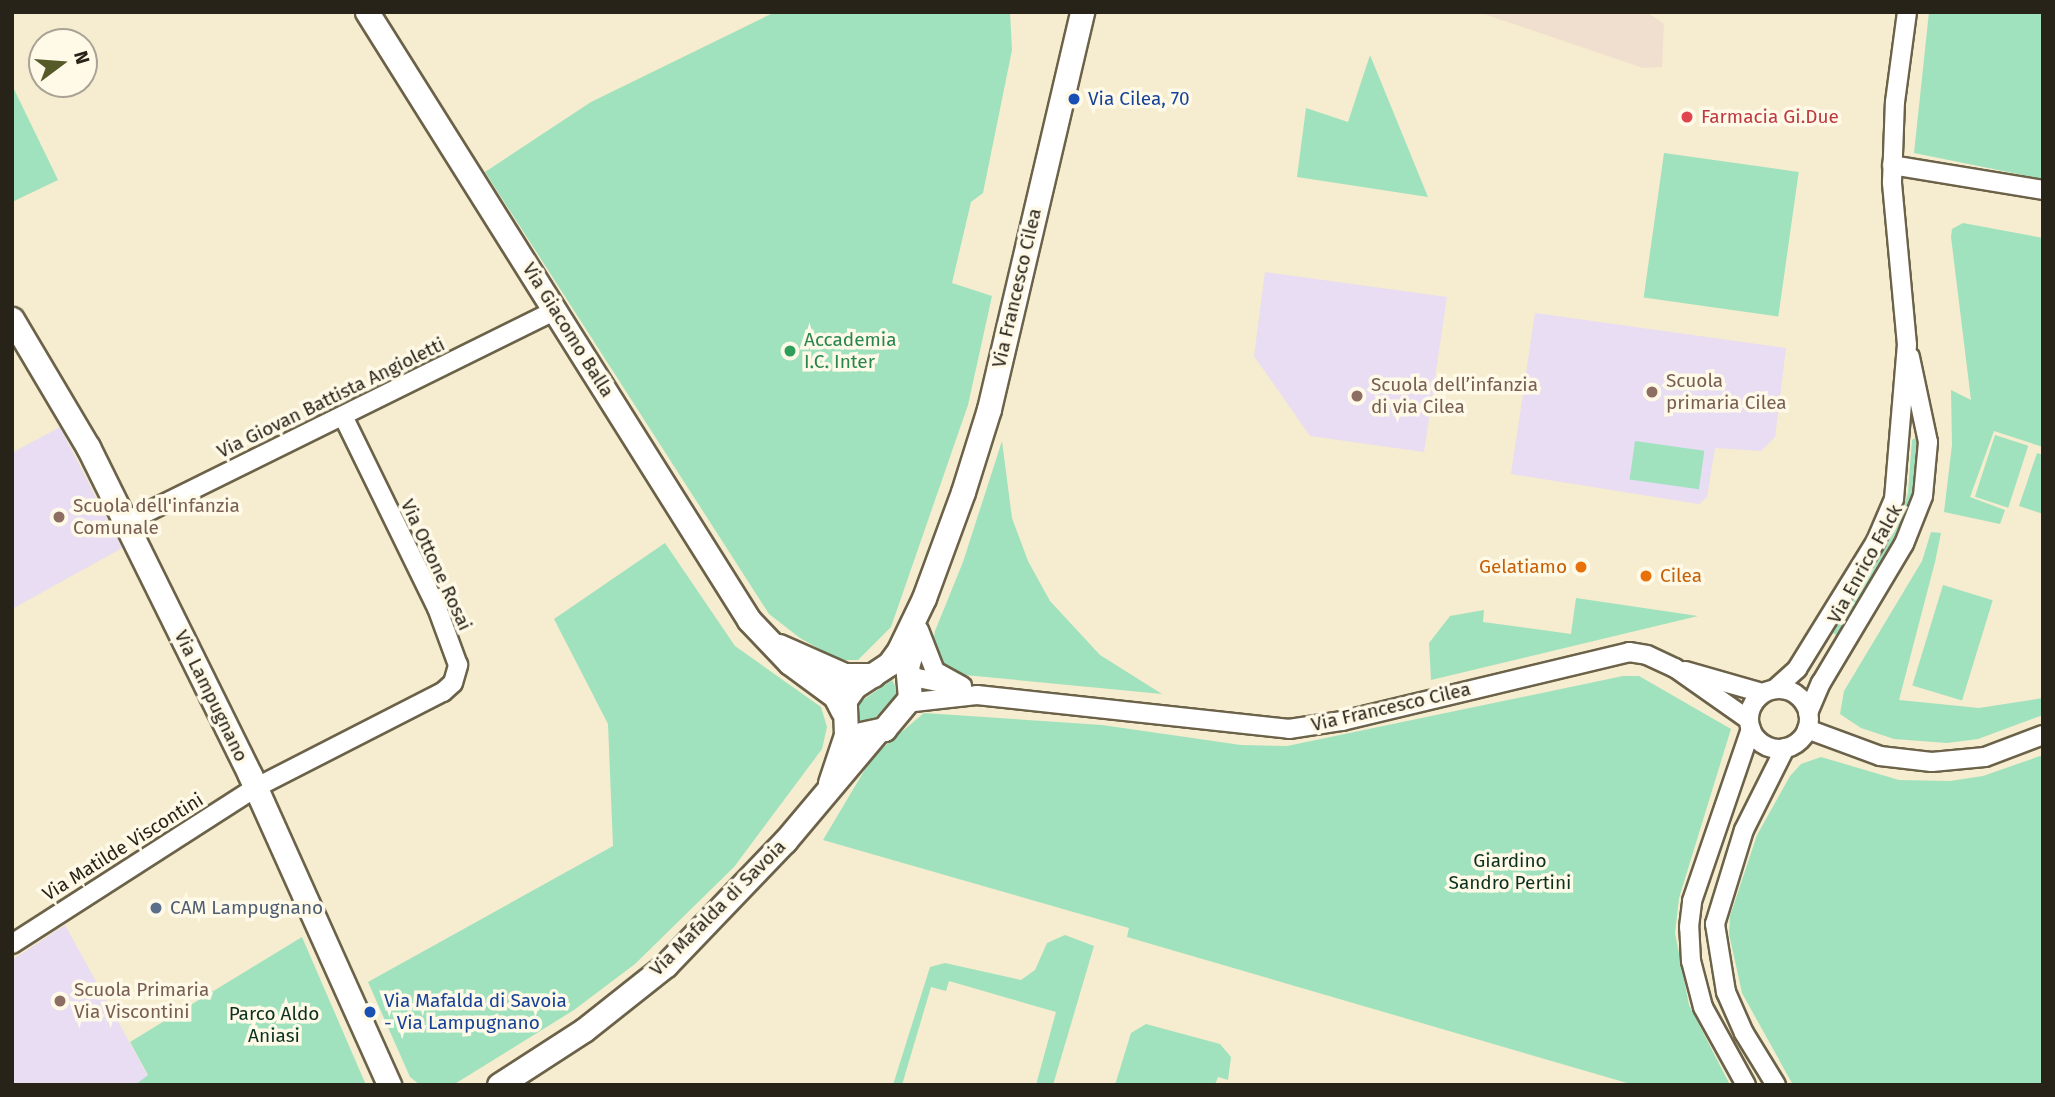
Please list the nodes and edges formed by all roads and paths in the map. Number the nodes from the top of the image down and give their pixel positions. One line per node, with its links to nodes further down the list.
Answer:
1 (367, 12): 6 (street, Via Giacomo Balla)
2 (1082, 12): 11 (street, Via Francesco Cilea)
3 (1907, 12): 4 (street, Via Enrico Falck)
4 (1892, 165): 5 (street); 8 (street, Via Enrico Falck)
5 (2043, 190)
6 (556, 310): 9 (street, Via Giovan Battista Angioletti); 13 (street, Via Giacomo Balla)
7 (12, 319): 10 (street, Via Lampugnano)
8 (1907, 345): 18 (street, Via Enrico Falck); 21 (street, Via Enrico Falck)
9 (343, 416): 10 (street, Via Giovan Battista Angioletti); 27 (street, Via Ottone Rosai)
10 (125, 523): 27 (street, Via Lampugnano)
11 (924, 598): 12 (street, Via Francesco Cilea); 15 (street, Via Francesco Cilea)
12 (919, 629): 16 (street, Via Francesco Cilea); 17 (street)
13 (773, 643): 15 (street, Via Giacomo Balla); 20 (street, Via Giacomo Balla)
14 (1675, 668): 17 (street, Via Francesco Cilea); 18 (street, Via Francesco Cilea); 22 (street, Via Francesco Cilea)
15 (880, 671): 16 (street, Via Francesco Cilea); 20 (street, Via Francesco Cilea)
16 (908, 676): 17 (street, Via Francesco Cilea); 19 (street, Via Francesco Cilea)
17 (970, 690): 19 (street, Via Francesco Cilea)
18 (1769, 692): 21 (street); 22 (street)
19 (905, 704): 23 (street)
20 (844, 717): 23 (street); 26 (street, Via Francesco Cilea)
21 (1808, 721): 24 (street); 25 (street)
22 (1750, 724): 25 (street); 31 (street)
23 (875, 734): 26 (street, Via Mafalda di Savoia)
24 (2043, 735)
25 (1785, 748): 32 (street)
26 (830, 783): 29 (street, Via Mafalda di Savoia)
27 (257, 787): 28 (street, Via Matilde Viscontini); 30 (street, Via Lampugnano)
28 (12, 944)
29 (498, 1084)
30 (389, 1085)
31 (1746, 1085)
32 (1776, 1085)

